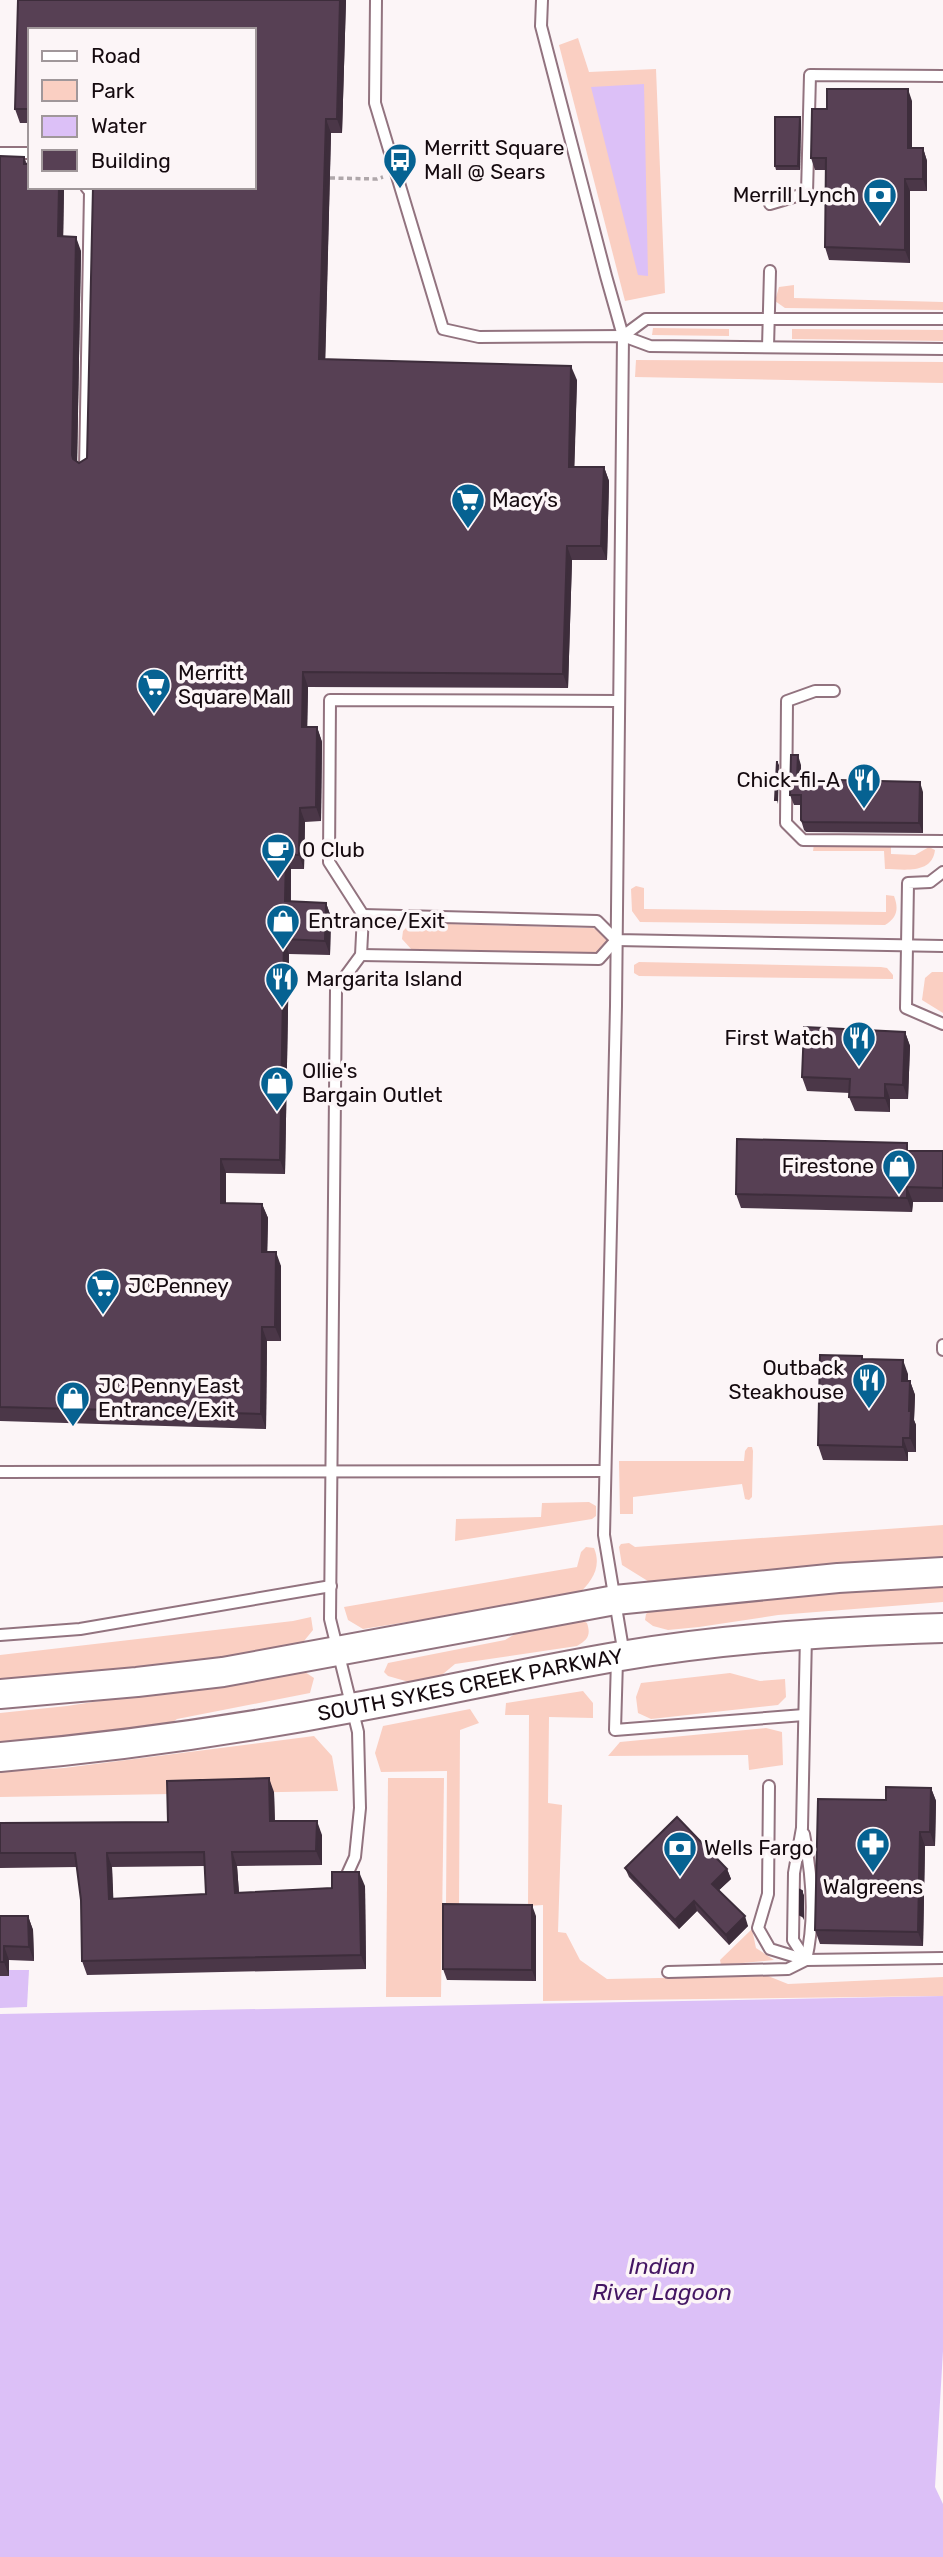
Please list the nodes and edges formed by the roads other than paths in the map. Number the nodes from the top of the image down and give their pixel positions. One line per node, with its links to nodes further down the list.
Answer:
1 (376, 0): 11 (lane)
2 (542, 0): 11 (lane)
3 (943, 76): 7 (lane)
4 (0, 153): 5 (lane)
5 (28, 153)
6 (88, 189): 14 (lane)
7 (770, 204)
8 (770, 271): 9 (lane)
9 (768, 319): 10 (lane); 11 (lane); 12 (lane)
10 (943, 319)
11 (623, 336): 12 (lane); 16 (lane)
12 (768, 347): 13 (lane)
13 (943, 349)
14 (85, 469)
15 (834, 691): 17 (lane)
16 (619, 701): 19 (lane); 20 (lane)
17 (943, 841)
18 (943, 872): 21 (lane)
19 (363, 915): 20 (lane); 23 (lane)
20 (616, 940): 21 (lane); 23 (lane); 25 (lane)
21 (905, 945): 22 (lane); 24 (lane)
22 (943, 946)
23 (361, 956): 27 (lane)
24 (943, 1024)
25 (605, 1471): 27 (lane); 30 (lane)
26 (0, 1472): 27 (lane)
27 (333, 1472): 29 (lane)
28 (943, 1572): 30 (street)
29 (331, 1586): 32 (lane); 34 (lane)
30 (615, 1600): 34 (street); 35 (lane)
31 (943, 1628): 33 (street, SOUTH SYKES CREEK PARKWAY)
32 (0, 1635)
33 (806, 1635): 35 (street, SOUTH SYKES CREEK PARKWAY); 38 (lane)
34 (338, 1650): 36 (street); 37 (lane)
35 (620, 1656): 37 (street, SOUTH SYKES CREEK PARKWAY); 38 (lane)
36 (0, 1693)
37 (351, 1709): 39 (street, SOUTH SYKES CREEK PARKWAY); 42 (lane)
38 (804, 1715): 41 (lane)
39 (0, 1757)
40 (769, 1786): 44 (lane)
41 (802, 1828): 44 (lane); 44 (lane)
42 (345, 1879)
43 (943, 1958): 44 (lane)
44 (806, 1960): 45 (lane)
45 (668, 1972)

